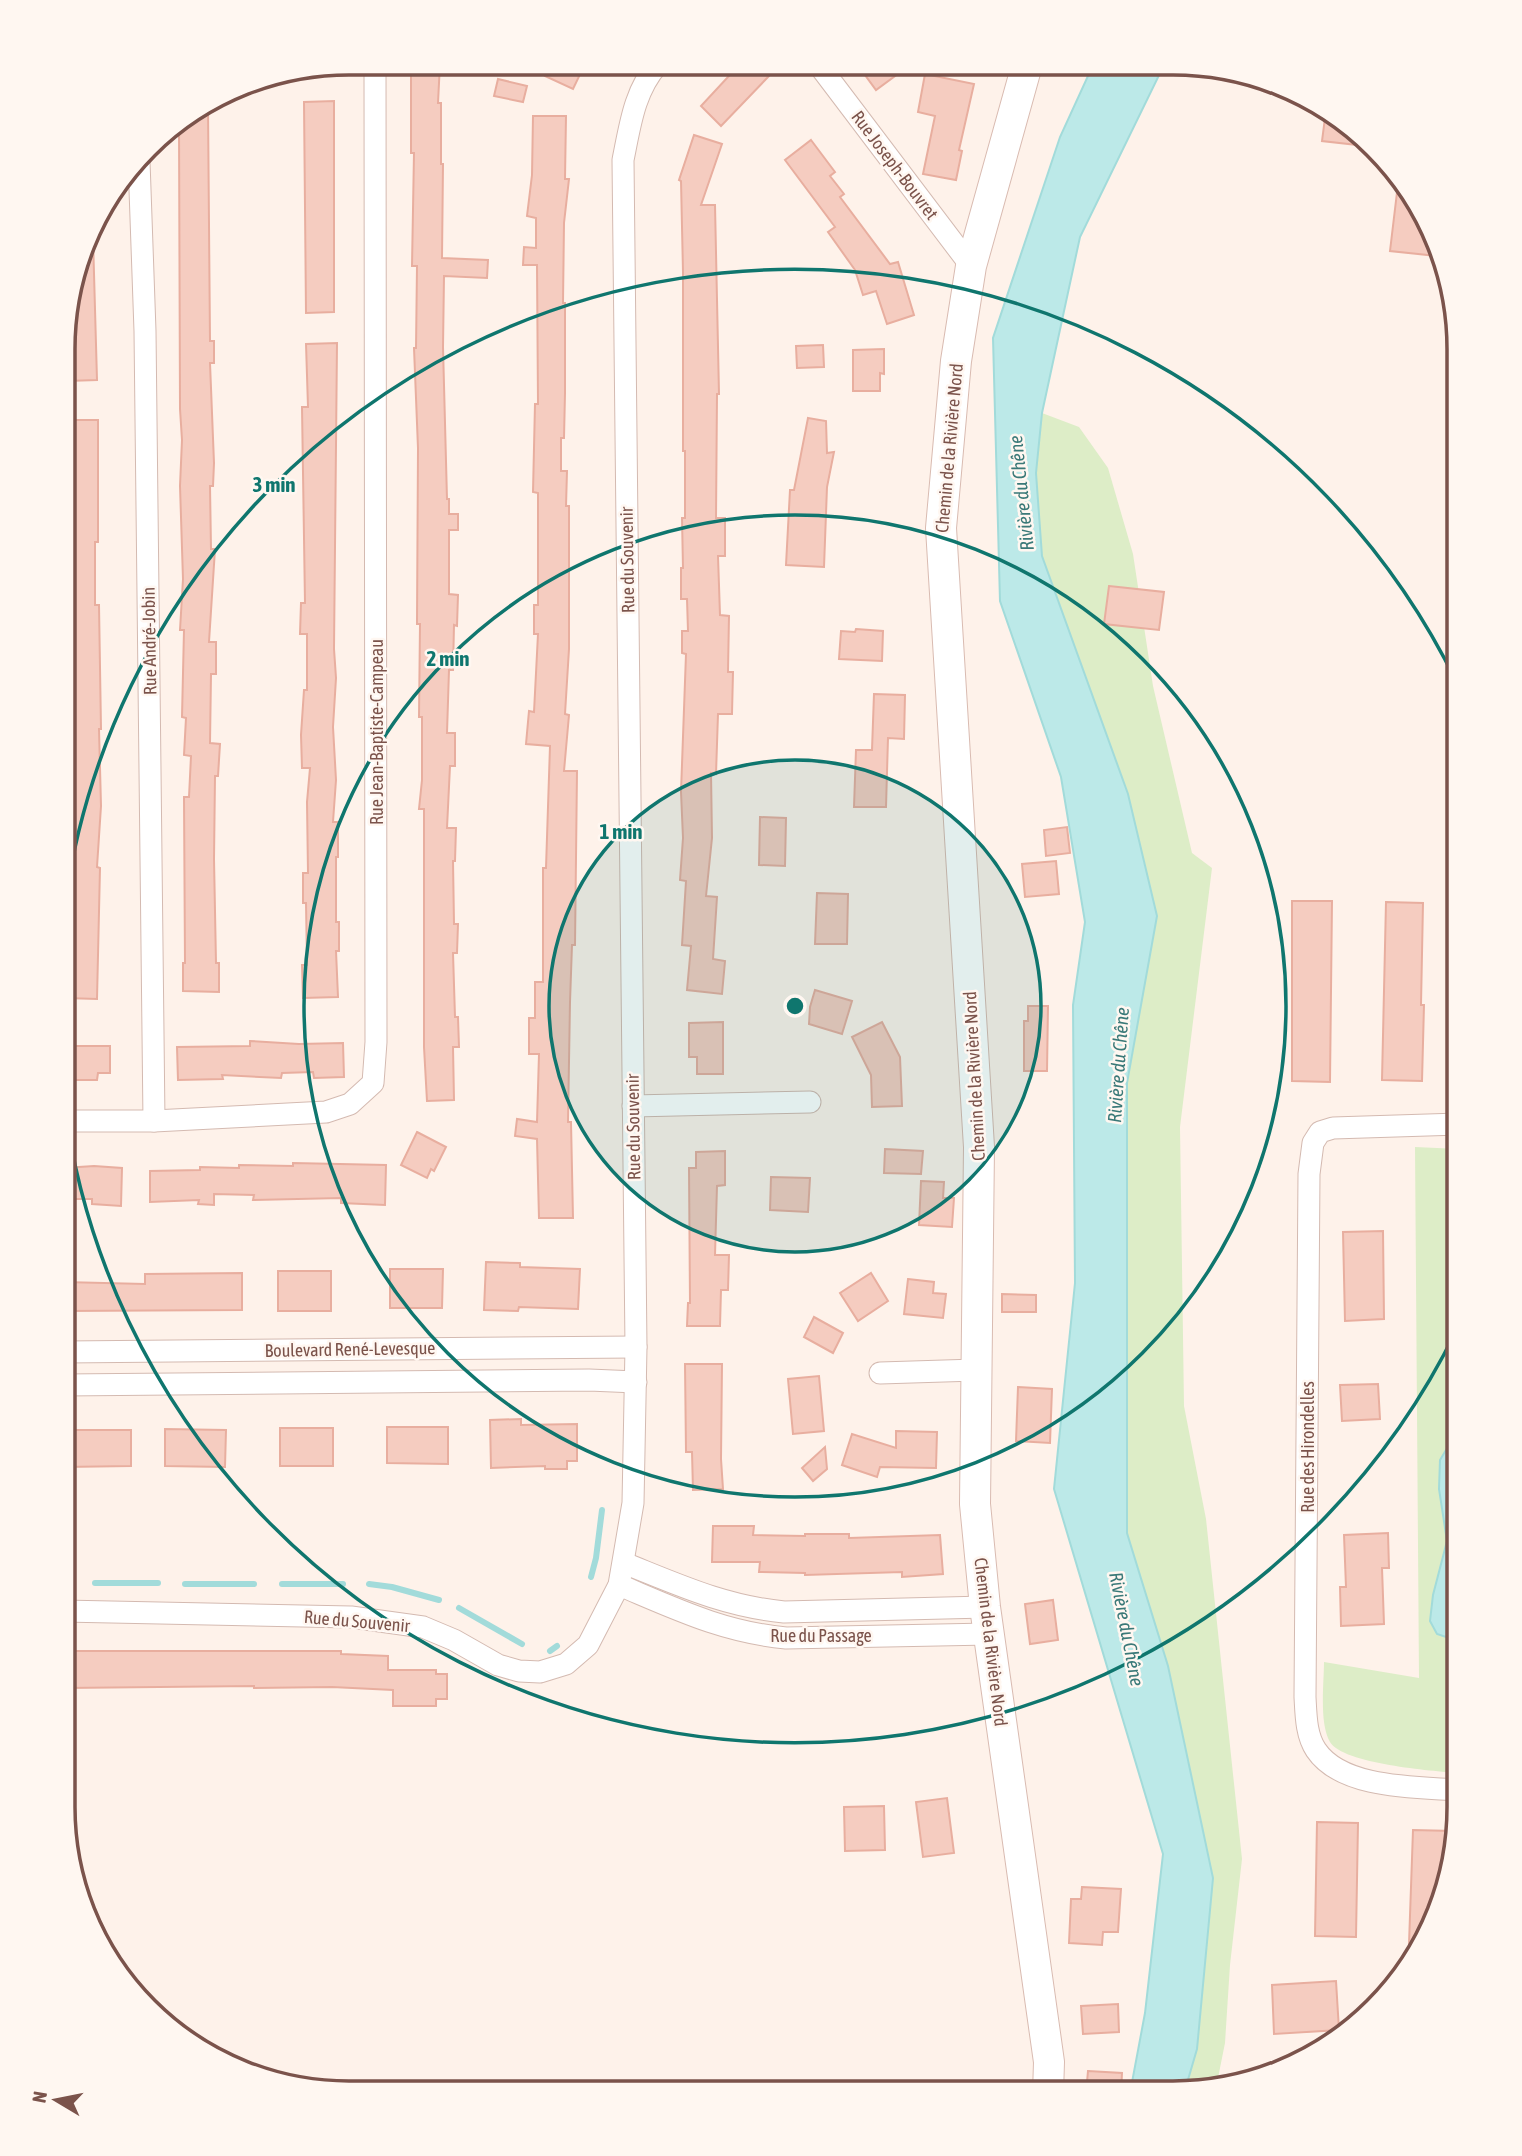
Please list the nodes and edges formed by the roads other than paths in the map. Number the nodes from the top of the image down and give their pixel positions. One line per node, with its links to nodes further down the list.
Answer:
1 (375, 75): 10 (street, Rue Jean-Baptiste-Campeau)
2 (650, 75): 8 (street, Rue du Souvenir)
3 (826, 75): 6 (street, Rue Joseph-Bouvret)
4 (1024, 75): 6 (street, Chemin de la Rivière Nord)
5 (139, 174): 10 (street, Rue André-Jobin)
6 (971, 265): 14 (street, Chemin de la Rivière Nord)
7 (810, 1102): 8 (street)
8 (633, 1106): 12 (street, Rue du Souvenir)
9 (75, 1121): 10 (street, Rue Jean-Baptiste-Campeau)
10 (154, 1121)
11 (1447, 1124): 22 (street, Rue des Hirondelles)
12 (636, 1347): 13 (street, Boulevard René-Levesque); 16 (street, Rue du Souvenir)
13 (75, 1352)
14 (976, 1370): 15 (street); 21 (street, Chemin de la Rivière Nord)
15 (880, 1373)
16 (636, 1382): 17 (street, Boulevard René-Levesque); 18 (street, Rue du Souvenir)
17 (75, 1385)
18 (624, 1563): 19 (street, Rue du Souvenir); 21 (street, Rue du Passage)
19 (619, 1585): 20 (street, Rue du Souvenir); 21 (street, Rue du Passage)
20 (75, 1611)
21 (987, 1620): 23 (street, Chemin de la Rivière Nord)
22 (1447, 1789)
23 (1048, 2081)

